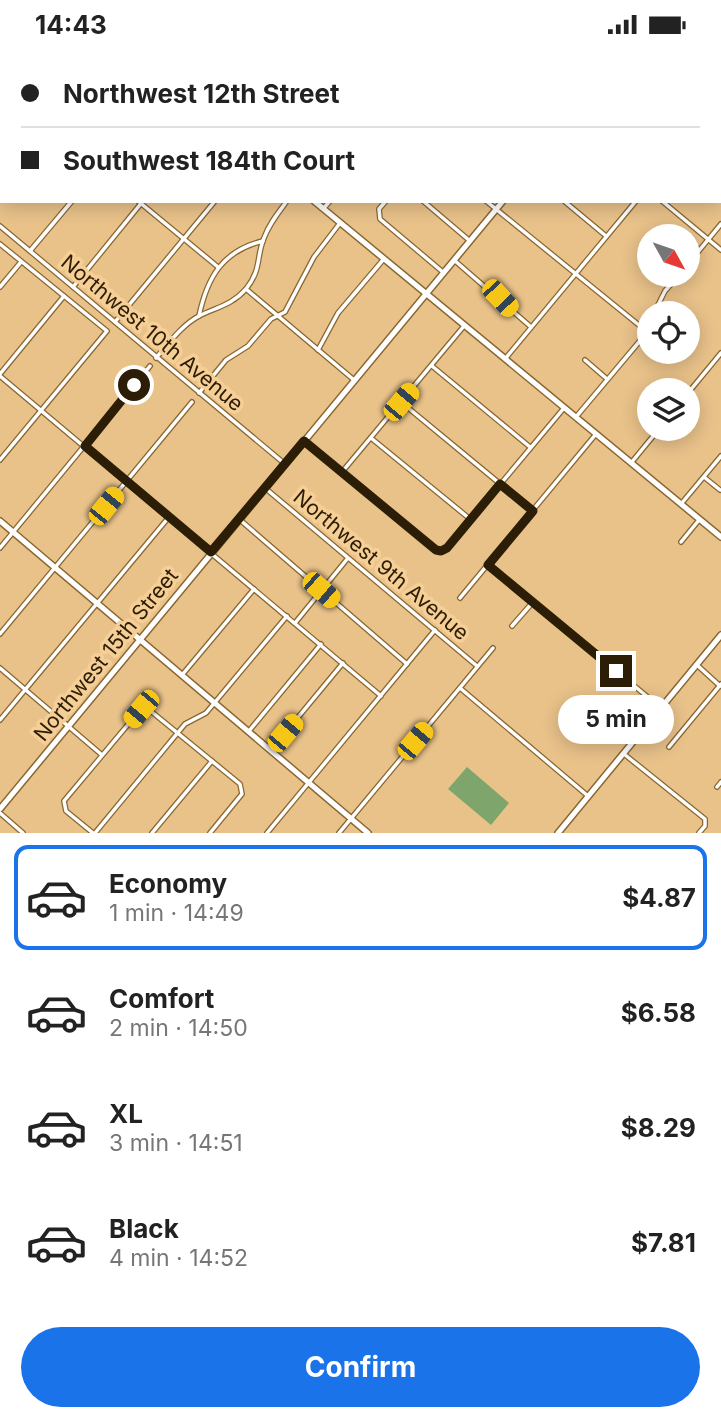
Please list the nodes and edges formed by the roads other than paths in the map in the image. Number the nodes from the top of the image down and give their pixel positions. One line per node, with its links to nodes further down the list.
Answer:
1 (70, 203): 28 (street)
2 (140, 203): 36 (street)
3 (142, 203): 21 (street)
4 (213, 203): 21 (street)
5 (285, 203): 23 (street)
6 (316, 203): 15 (street)
7 (328, 203): 15 (street)
8 (385, 203): 33 (street)
9 (425, 203): 24 (street)
10 (488, 203): 16 (street)
11 (501, 203): 16 (street, Northwest 15th Street)
12 (566, 203): 20 (street)
13 (634, 203): 20 (street)
14 (664, 203): 22 (street)
15 (323, 209): 17 (street)
16 (496, 209): 24 (street, Northwest 15th Street); 34 (street)
17 (340, 223): 29 (street); 41 (street)
18 (721, 224): 22 (street)
19 (0, 226): 28 (street, Northwest 10th Avenue)
20 (606, 236): 34 (street)
21 (184, 239): 32 (street); 42 (street)
22 (708, 239): 26 (street); 27 (street)
23 (262, 240): 32 (street); 37 (street)
24 (470, 241): 30 (street, Northwest 15th Street)
25 (0, 244): 31 (street)
26 (700, 249)
27 (721, 250)
28 (30, 251): 36 (street, Northwest 10th Avenue)
29 (383, 260): 39 (street); 47 (street)
30 (454, 260): 33 (street, Northwest 15th Street); 45 (street)
31 (21, 261): 35 (street); 38 (street)
32 (218, 267): 40 (street)
33 (444, 273): 39 (street, Northwest 15th Street)
34 (576, 273): 43 (street); 45 (street)
35 (0, 287)
36 (73, 287): 42 (street, Northwest 10th Avenue)
37 (246, 289): 40 (street); 41 (street)
38 (64, 296): 54 (street); 62 (street)
39 (425, 296): 44 (street); 57 (street, Northwest 15th Street)
40 (199, 316): 49 (street)
41 (277, 316): 47 (street); 58 (street)
42 (115, 322): 49 (street, Northwest 10th Avenue)
43 (637, 323)
44 (464, 326): 50 (street); 53 (street)
45 (531, 327): 50 (street)
46 (637, 344): 56 (street)
47 (318, 350): 57 (street)
48 (721, 353): 55 (street)
49 (156, 358): 58 (street, Northwest 10th Avenue)
50 (505, 359): 61 (street)
51 (585, 360): 56 (street)
52 (150, 366): 68 (street)
53 (432, 366): 60 (street); 69 (street)
54 (0, 375): 62 (street)
55 (700, 378)
56 (607, 379): 63 (street)
57 (354, 380): 66 (street, Northwest 15th Street)
58 (199, 393): 73 (street, Northwest 10th Avenue)
59 (192, 402): 76 (street)
60 (401, 402): 65 (street); 77 (street)
61 (564, 408): 63 (street); 69 (street)
62 (41, 410): 68 (street); 71 (street)
63 (576, 417): 64 (street)
64 (596, 434): 72 (street); 81 (street)
65 (371, 438): 74 (street); 84 (street)
66 (304, 441): 73 (street, Northwest 15th Street); 74 (street)
67 (649, 441): 72 (street)
68 (85, 446): 76 (street); 87 (street)
69 (530, 447): 77 (street)
70 (721, 456): 75 (street)
71 (0, 460)
72 (631, 463): 80 (street)
73 (285, 464): 78 (street, Northwest 15th Street)
74 (342, 472): 84 (street)
75 (704, 477): 79 (street); 80 (street)
76 (126, 481): 82 (street); 94 (street)
77 (500, 484): 81 (street); 84 (street)
78 (265, 488): 83 (street, Northwest 15th Street); 92 (street, Northwest 9th Avenue)
79 (720, 490)
80 (681, 504): 86 (street)
81 (533, 511): 93 (street)
82 (169, 517): 91 (street); 99 (street)
83 (239, 519): 91 (street, Northwest 15th Street); 96 (street)
84 (470, 519)
85 (0, 520): 87 (street)
86 (699, 520): 88 (street); 89 (street)
87 (13, 532): 90 (street); 94 (street)
88 (721, 537)
89 (681, 542)
90 (0, 548)
91 (211, 552): 95 (street); 106 (street, Northwest 15th Street)
92 (348, 558): 96 (street); 103 (street, Northwest 9th Avenue)
93 (488, 565): 97 (street); 98 (street)
94 (55, 568): 99 (street); 104 (street)
95 (254, 589): 100 (street); 114 (street)
96 (321, 590): 101 (street); 110 (street)
97 (460, 598)
98 (533, 602): 102 (street); 120 (street)
99 (97, 603): 106 (street); 117 (street)
100 (287, 617): 101 (street); 119 (street)
101 (295, 622): 107 (street)
102 (512, 626)
103 (435, 630): 110 (street); 112 (street, Northwest 9th Avenue)
104 (0, 634)
105 (721, 635): 111 (street)
106 (140, 640): 114 (street); 122 (street, Northwest 15th Street)
107 (321, 644): 109 (street); 123 (street)
108 (494, 648): 112 (street)
109 (343, 663): 118 (street); 126 (street)
110 (407, 663): 118 (street)
111 (697, 664): 115 (street); 120 (street)
112 (477, 666): 116 (street)
113 (0, 667): 117 (street)
114 (182, 675): 119 (street)
115 (721, 686): 125 (street)
116 (460, 688): 133 (street); 135 (street)
117 (26, 689): 121 (street); 122 (street)
118 (381, 696): 130 (street)
119 (215, 703): 123 (street); 124 (street)
120 (661, 708): 127 (street)
121 (0, 720)
122 (68, 726): 128 (street); 134 (street, Northwest 15th Street)
123 (249, 731): 126 (street)
124 (178, 733): 128 (street); 129 (street); 137 (street)
125 (669, 747)
126 (271, 750): 130 (street)
127 (624, 754): 133 (street); 144 (street)
128 (103, 755): 137 (street)
129 (212, 761): 138 (street); 139 (street)
130 (309, 782): 135 (street); 140 (street)
131 (721, 782): 132 (street)
132 (716, 787)
133 (588, 796): 143 (street)
134 (0, 811): 136 (street)
135 (351, 819): 141 (street); 142 (street)
136 (23, 833)
137 (94, 833)
138 (152, 833)
139 (210, 833)
140 (267, 833)
141 (339, 833)
142 (368, 833)
143 (558, 833)
144 (699, 833)

